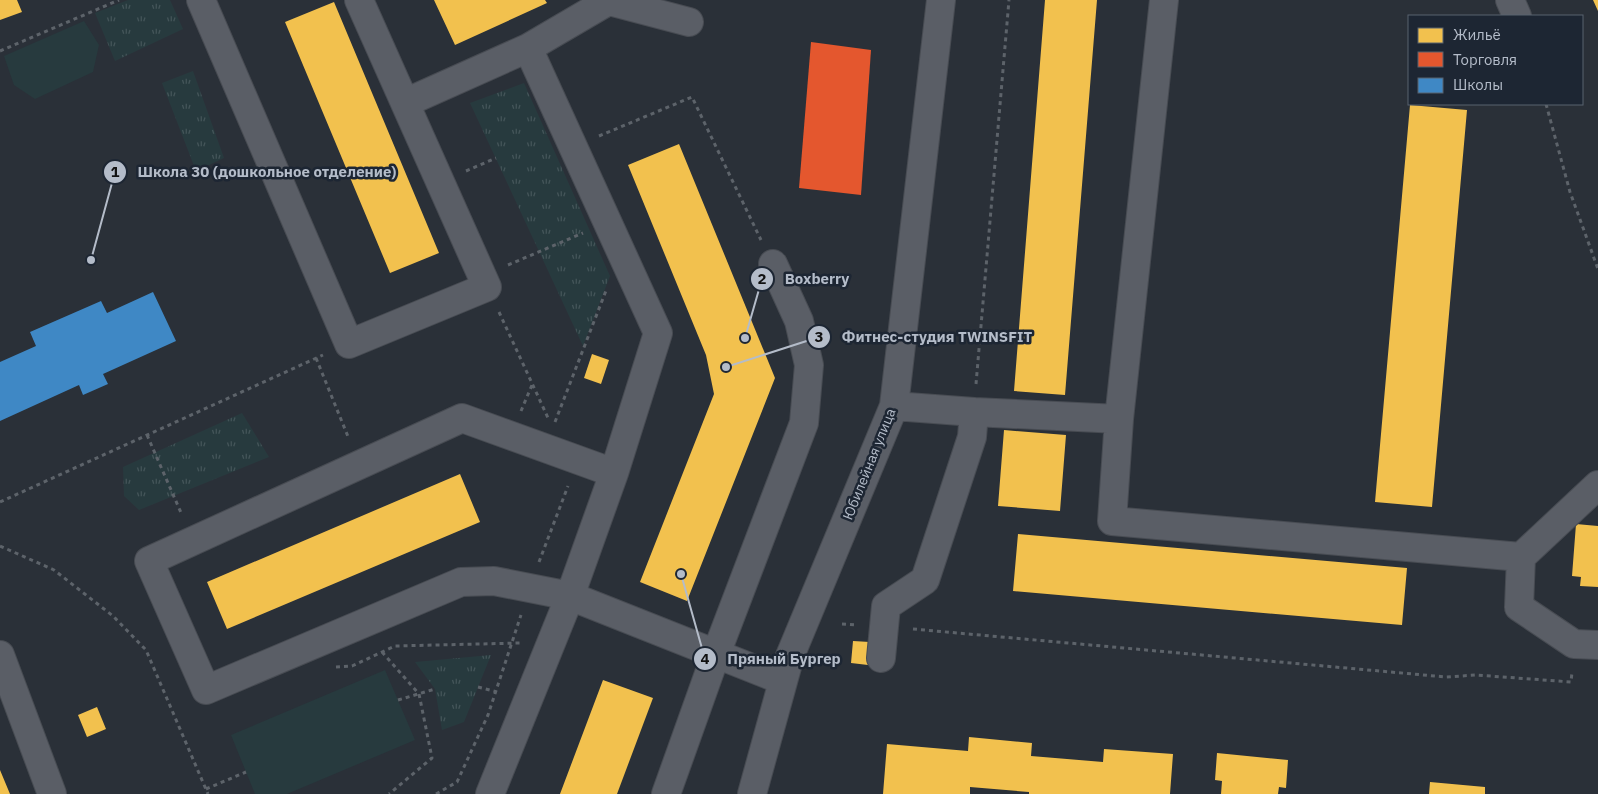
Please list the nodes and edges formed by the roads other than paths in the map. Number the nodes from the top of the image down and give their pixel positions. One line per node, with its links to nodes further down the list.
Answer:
1 (201, 0): 10 (street)
2 (359, 0): 10 (street)
3 (942, 0): 12 (street, Юбилейная улица)
4 (1164, 0): 14 (street)
5 (1510, 0): 7 (street)
6 (609, 1): 8 (street); 9 (street)
7 (1517, 15)
8 (689, 22)
9 (528, 48): 10 (street); 15 (street)
10 (405, 103)
11 (773, 264): 20 (street)
12 (894, 406): 13 (street); 23 (street, Юбилейная улица)
13 (974, 412): 14 (street); 22 (street)
14 (1119, 419): 17 (street)
15 (614, 473): 18 (street); 18 (street)
16 (1598, 485): 17 (street)
17 (1521, 557): 19 (street)
18 (570, 596): 20 (street); 25 (street)
19 (1586, 645)
20 (716, 654): 23 (street); 26 (street)
21 (0, 655): 24 (street)
22 (881, 658)
23 (782, 680): 27 (street, Юбилейная улица)
24 (52, 794)
25 (490, 794)
26 (666, 794)
27 (752, 794)

